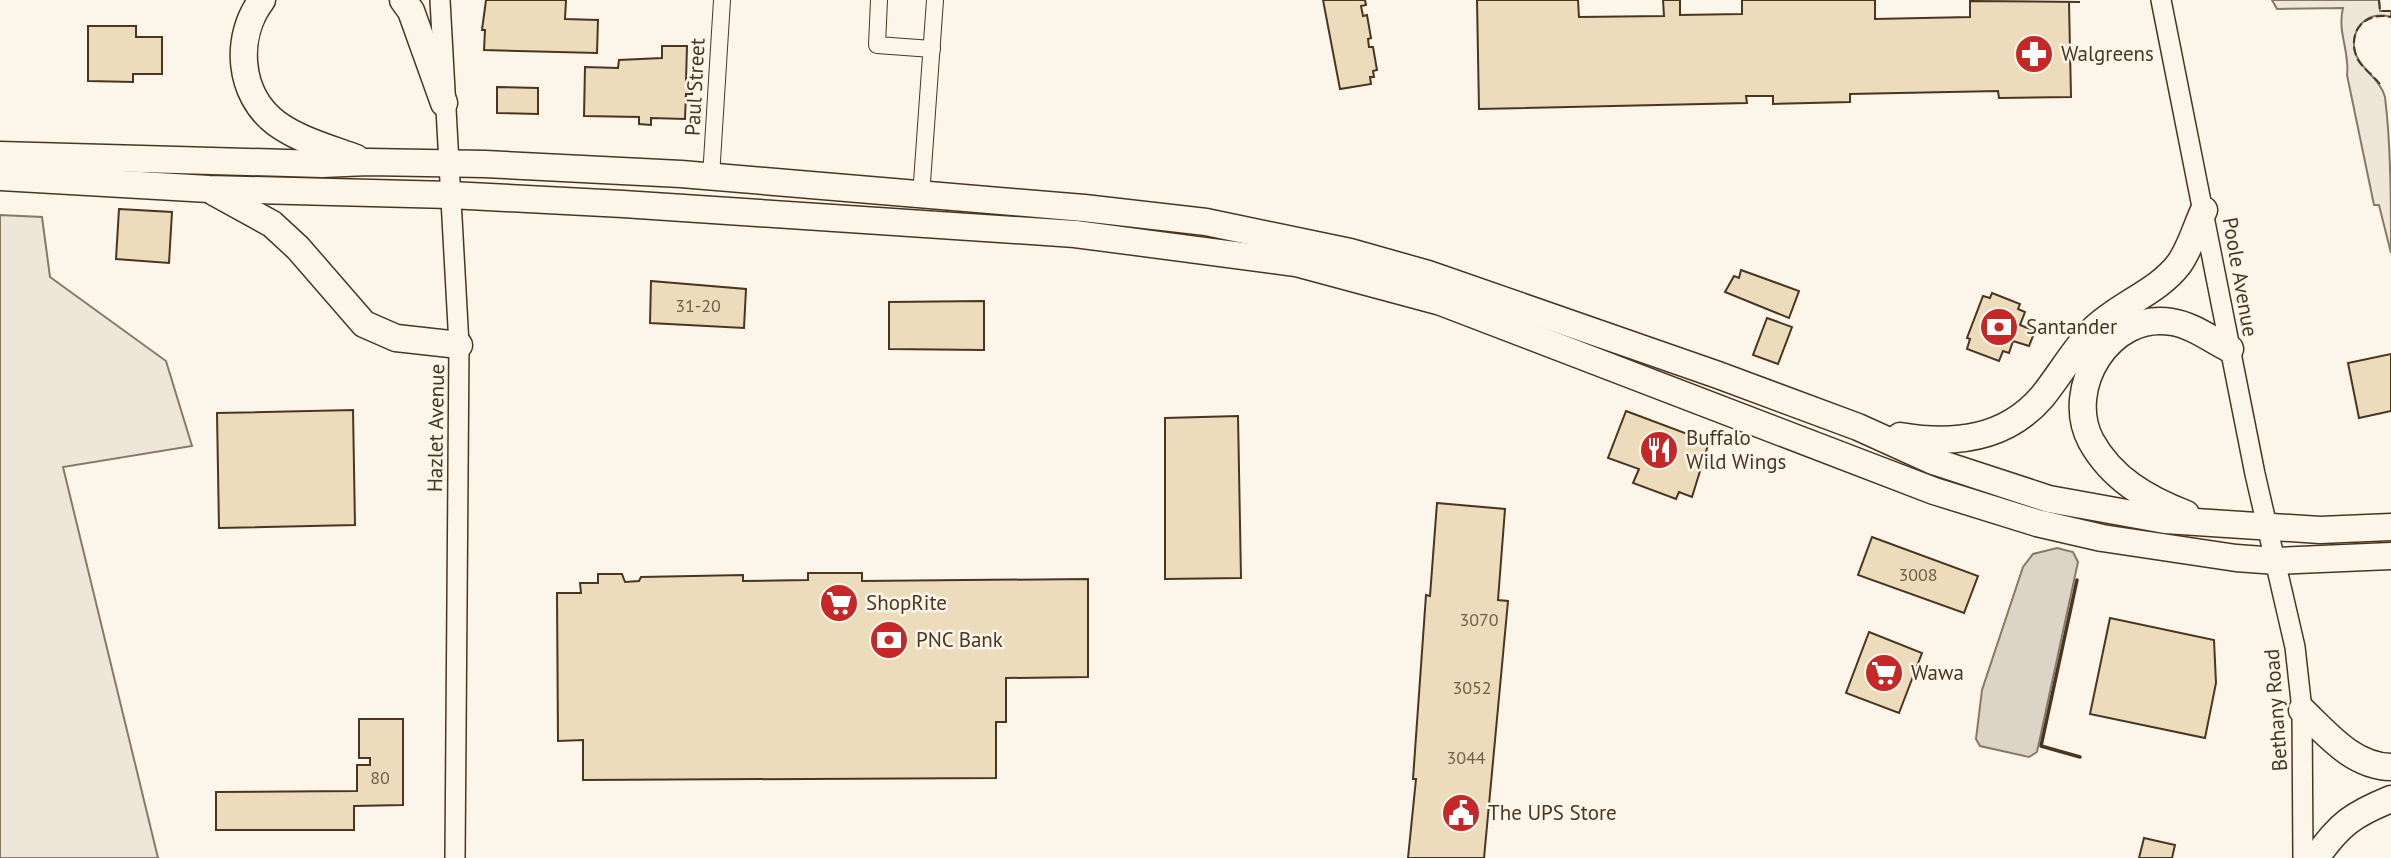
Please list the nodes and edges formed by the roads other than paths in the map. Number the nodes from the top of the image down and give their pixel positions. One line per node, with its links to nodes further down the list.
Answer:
1 (262, 0): 11 (highway)
2 (403, 0): 9 (highway)
3 (440, 0): 9 (street, Hazlet Avenue)
4 (722, 0): 14 (street, Paul Street)
5 (879, 0): 8 (street)
6 (935, 0): 8 (street)
7 (2161, 0): 18 (street, Poole Avenue)
8 (932, 49): 17 (street)
9 (444, 103): 12 (street, Hazlet Avenue)
10 (0, 155): 11 (highway)
11 (368, 162): 12 (highway)
12 (448, 163): 14 (highway); 16 (street, Hazlet Avenue)
13 (0, 177): 15 (highway)
14 (711, 177): 17 (highway)
15 (209, 189): 16 (highway); 19 (highway)
16 (450, 195): 19 (street, Hazlet Avenue); 27 (highway)
17 (920, 196): 21 (highway)
18 (2204, 210): 20 (street, Poole Avenue); 21 (highway)
19 (460, 345): 32 (street, Hazlet Avenue)
20 (2230, 349): 22 (highway); 23 (street, Poole Avenue)
21 (1864, 429): 22 (highway)
22 (2211, 523): 23 (highway)
23 (2269, 526): 24 (highway); 27 (street, Poole Avenue)
24 (2391, 527)
25 (2391, 556): 26 (highway)
26 (2343, 560): 27 (highway); 28 (highway)
27 (2277, 561): 29 (street, Bethany Road)
28 (2391, 575)
29 (2302, 710): 30 (highway); 33 (street, Bethany Road)
30 (2391, 766)
31 (2391, 799): 34 (highway)
32 (455, 858)
33 (2303, 858)
34 (2316, 858)

